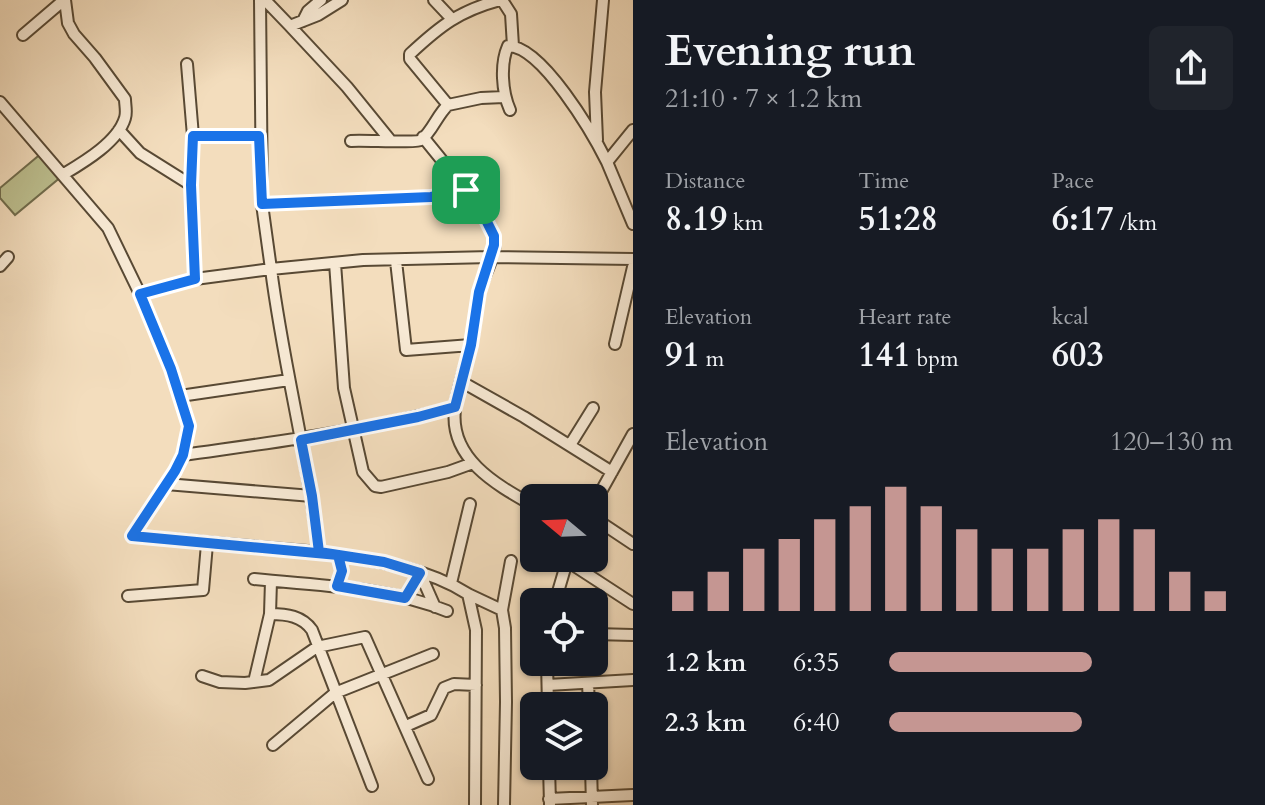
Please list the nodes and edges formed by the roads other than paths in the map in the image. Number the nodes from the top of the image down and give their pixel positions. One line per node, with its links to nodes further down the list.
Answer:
1 (64, 0): 11 (street); 18 (street)
2 (262, 0): 10 (street); 21 (street)
3 (321, 0): 9 (street)
4 (342, 0): 9 (street)
5 (434, 0): 8 (street)
6 (501, 0): 8 (street); 12 (street)
7 (603, 0): 25 (street)
8 (451, 18): 16 (street)
9 (303, 21): 10 (street)
10 (290, 26): 23 (street)
11 (23, 35)
12 (513, 46): 14 (street); 25 (street)
13 (187, 64): 20 (street)
14 (504, 97): 16 (street); 17 (street)
15 (0, 102): 27 (street)
16 (448, 105): 22 (street)
17 (510, 110)
18 (119, 130): 27 (street); 28 (street)
19 (633, 130): 26 (street)
20 (193, 136): 21 (street); 28 (street)
21 (259, 136): 30 (street)
22 (423, 137): 23 (street); 29 (street)
23 (390, 140): 24 (street)
24 (351, 141)
25 (597, 142): 26 (street)
26 (607, 162): 31 (street)
27 (64, 174): 41 (street)
28 (191, 185): 40 (street)
29 (466, 190): 30 (street); 33 (street)
30 (262, 204): 39 (street)
31 (633, 224)
32 (8, 257): 37 (street)
33 (491, 257): 34 (street); 35 (street); 43 (street)
34 (633, 259)
35 (396, 261): 36 (street); 43 (street)
36 (335, 263): 39 (street); 49 (street)
37 (0, 266)
38 (633, 267): 42 (street)
39 (271, 269): 40 (street); 44 (street)
40 (195, 279): 41 (street)
41 (140, 294): 46 (street)
42 (615, 344)
43 (471, 345): 45 (street)
44 (289, 380): 46 (street); 51 (street)
45 (462, 382): 47 (street); 52 (street)
46 (180, 396): 54 (street)
47 (455, 407): 49 (street); 55 (street)
48 (593, 408): 52 (street)
49 (354, 429): 51 (street); 55 (street)
50 (633, 434): 53 (street)
51 (301, 440): 54 (street); 59 (street)
52 (570, 445): 56 (street)
53 (629, 448): 56 (street)
54 (183, 455): 57 (street)
55 (473, 463): 60 (street)
56 (612, 472): 58 (street)
57 (166, 484): 59 (street); 63 (street)
58 (605, 484)
59 (312, 496): 65 (street)
60 (520, 498)
61 (470, 504): 72 (street)
62 (608, 527): 64 (street)
63 (207, 544): 65 (street); 75 (street)
64 (633, 544)
65 (319, 552): 66 (street)
66 (338, 555): 69 (street); 73 (street)
67 (511, 561): 79 (street)
68 (586, 572): 77 (street)
69 (420, 573): 72 (street); 76 (street); 78 (street)
70 (254, 579): 71 (street)
71 (271, 581): 73 (street); 81 (street)
72 (451, 583): 74 (street)
73 (337, 586): 76 (street)
74 (468, 594): 79 (street); 92 (street)
75 (128, 596)
76 (405, 598): 78 (street)
77 (633, 604)
78 (435, 607): 80 (street)
79 (502, 610): 107 (street)
80 (447, 611)
81 (270, 614): 84 (street); 90 (street)
82 (608, 634): 83 (street)
83 (633, 635)
84 (317, 647): 86 (street); 90 (street); 96 (street)
85 (433, 654): 86 (street)
86 (381, 674): 96 (street); 97 (street)
87 (202, 676): 90 (street)
88 (548, 676): 93 (street)
89 (633, 680): 91 (street)
90 (254, 682)
91 (588, 683): 93 (street); 95 (street)
92 (476, 685): 97 (street); 106 (street)
93 (548, 685): 94 (street)
94 (548, 692)
95 (588, 692)
96 (335, 693): 98 (street); 102 (street)
97 (406, 726): 99 (street)
98 (273, 745)
99 (428, 779)
100 (549, 780): 105 (street)
101 (591, 780): 104 (street)
102 (372, 786)
103 (633, 795): 104 (street)
104 (592, 801): 105 (street)
105 (550, 802)
106 (475, 805)
107 (504, 805)

